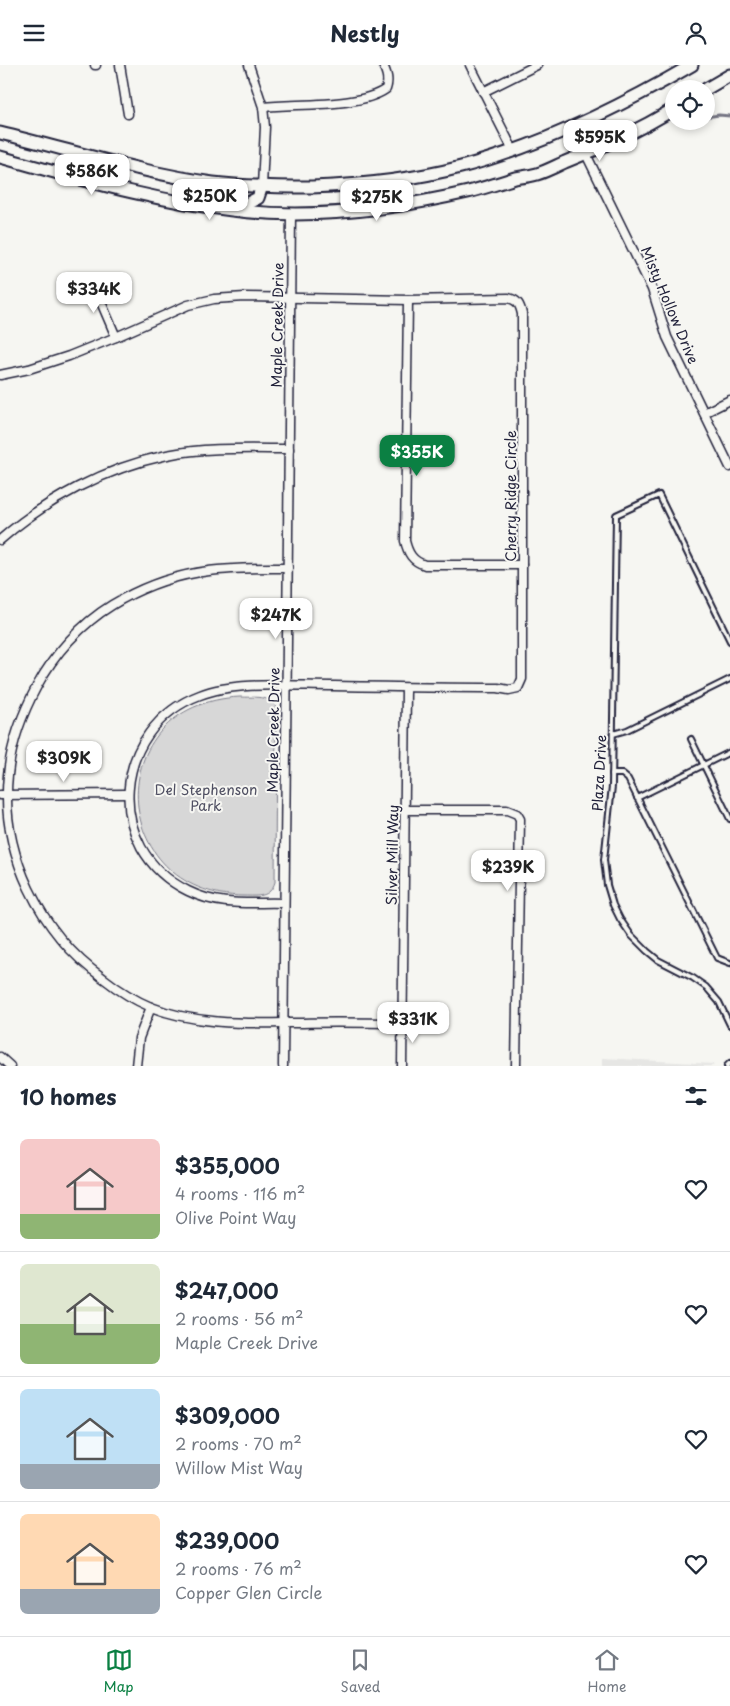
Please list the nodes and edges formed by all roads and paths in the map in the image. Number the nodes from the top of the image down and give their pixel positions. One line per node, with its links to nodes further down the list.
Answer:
1 (120, 65): 11 (street)
2 (249, 65): 10 (street)
3 (383, 65): 10 (street)
4 (470, 65): 9 (street)
5 (537, 65): 9 (street)
6 (692, 65): 14 (main road)
7 (730, 75): 8 (main road)
8 (715, 84)
9 (483, 92): 14 (street)
10 (263, 107): 17 (street)
11 (128, 114)
12 (665, 114): 15 (main road)
13 (0, 133): 17 (main road)
14 (510, 151): 17 (main road)
15 (586, 154): 19 (main road); 26 (street, Misty Hollow Drive)
16 (0, 157): 18 (main road)
17 (262, 187): 18 (main road)
18 (233, 211): 19 (main road)
19 (291, 214): 21 (street, Maple Creek Drive)
20 (92, 281): 23 (street)
21 (290, 297): 22 (street, Cherry Ridge Circle); 23 (street, Cherry Ridge Circle); 27 (street, Maple Creek Drive)
22 (408, 300): 30 (street); 30 (street, Cherry Ridge Circle)
23 (116, 337): 24 (street, Cherry Ridge Circle)
24 (0, 375)
25 (730, 400): 26 (street)
26 (704, 413): 28 (street, Misty Hollow Drive)
27 (289, 449): 29 (street); 31 (street, Maple Creek Drive)
28 (730, 467)
29 (0, 540)
30 (522, 565): 35 (street, Cherry Ridge Circle)
31 (288, 568): 34 (street, Maple Creek Drive); 41 (street)
32 (730, 641): 36 (lane, Plaza Drive)
33 (730, 679): 36 (lane)
34 (286, 686): 35 (street, Cherry Ridge Circle); 42 (street, Cherry Ridge Circle); 46 (street, Maple Creek Drive)
35 (406, 688): 44 (street, Silver Mill Way)
36 (612, 734): 40 (lane, Plaza Drive)
37 (691, 739): 39 (lane)
38 (730, 752): 39 (lane)
39 (704, 765): 43 (lane); 45 (lane)
40 (612, 774): 43 (lane); 51 (lane, Plaza Drive)
41 (4, 795): 42 (street); 48 (street)
42 (127, 795): 46 (street)
43 (637, 798): 47 (lane)
44 (406, 811): 50 (street, Silver Mill Way); 58 (street)
45 (730, 819)
46 (284, 903): 49 (street, Maple Creek Drive)
47 (730, 963)
48 (151, 1007): 49 (street); 55 (street)
49 (284, 1023): 50 (street); 56 (street, Maple Creek Drive)
50 (402, 1023): 57 (street, Silver Mill Way)
51 (730, 1025)
52 (0, 1057): 54 (street)
53 (730, 1063): 59 (lane)
54 (10, 1066)
55 (136, 1066)
56 (283, 1066)
57 (402, 1066)
58 (516, 1066)
59 (727, 1066)

